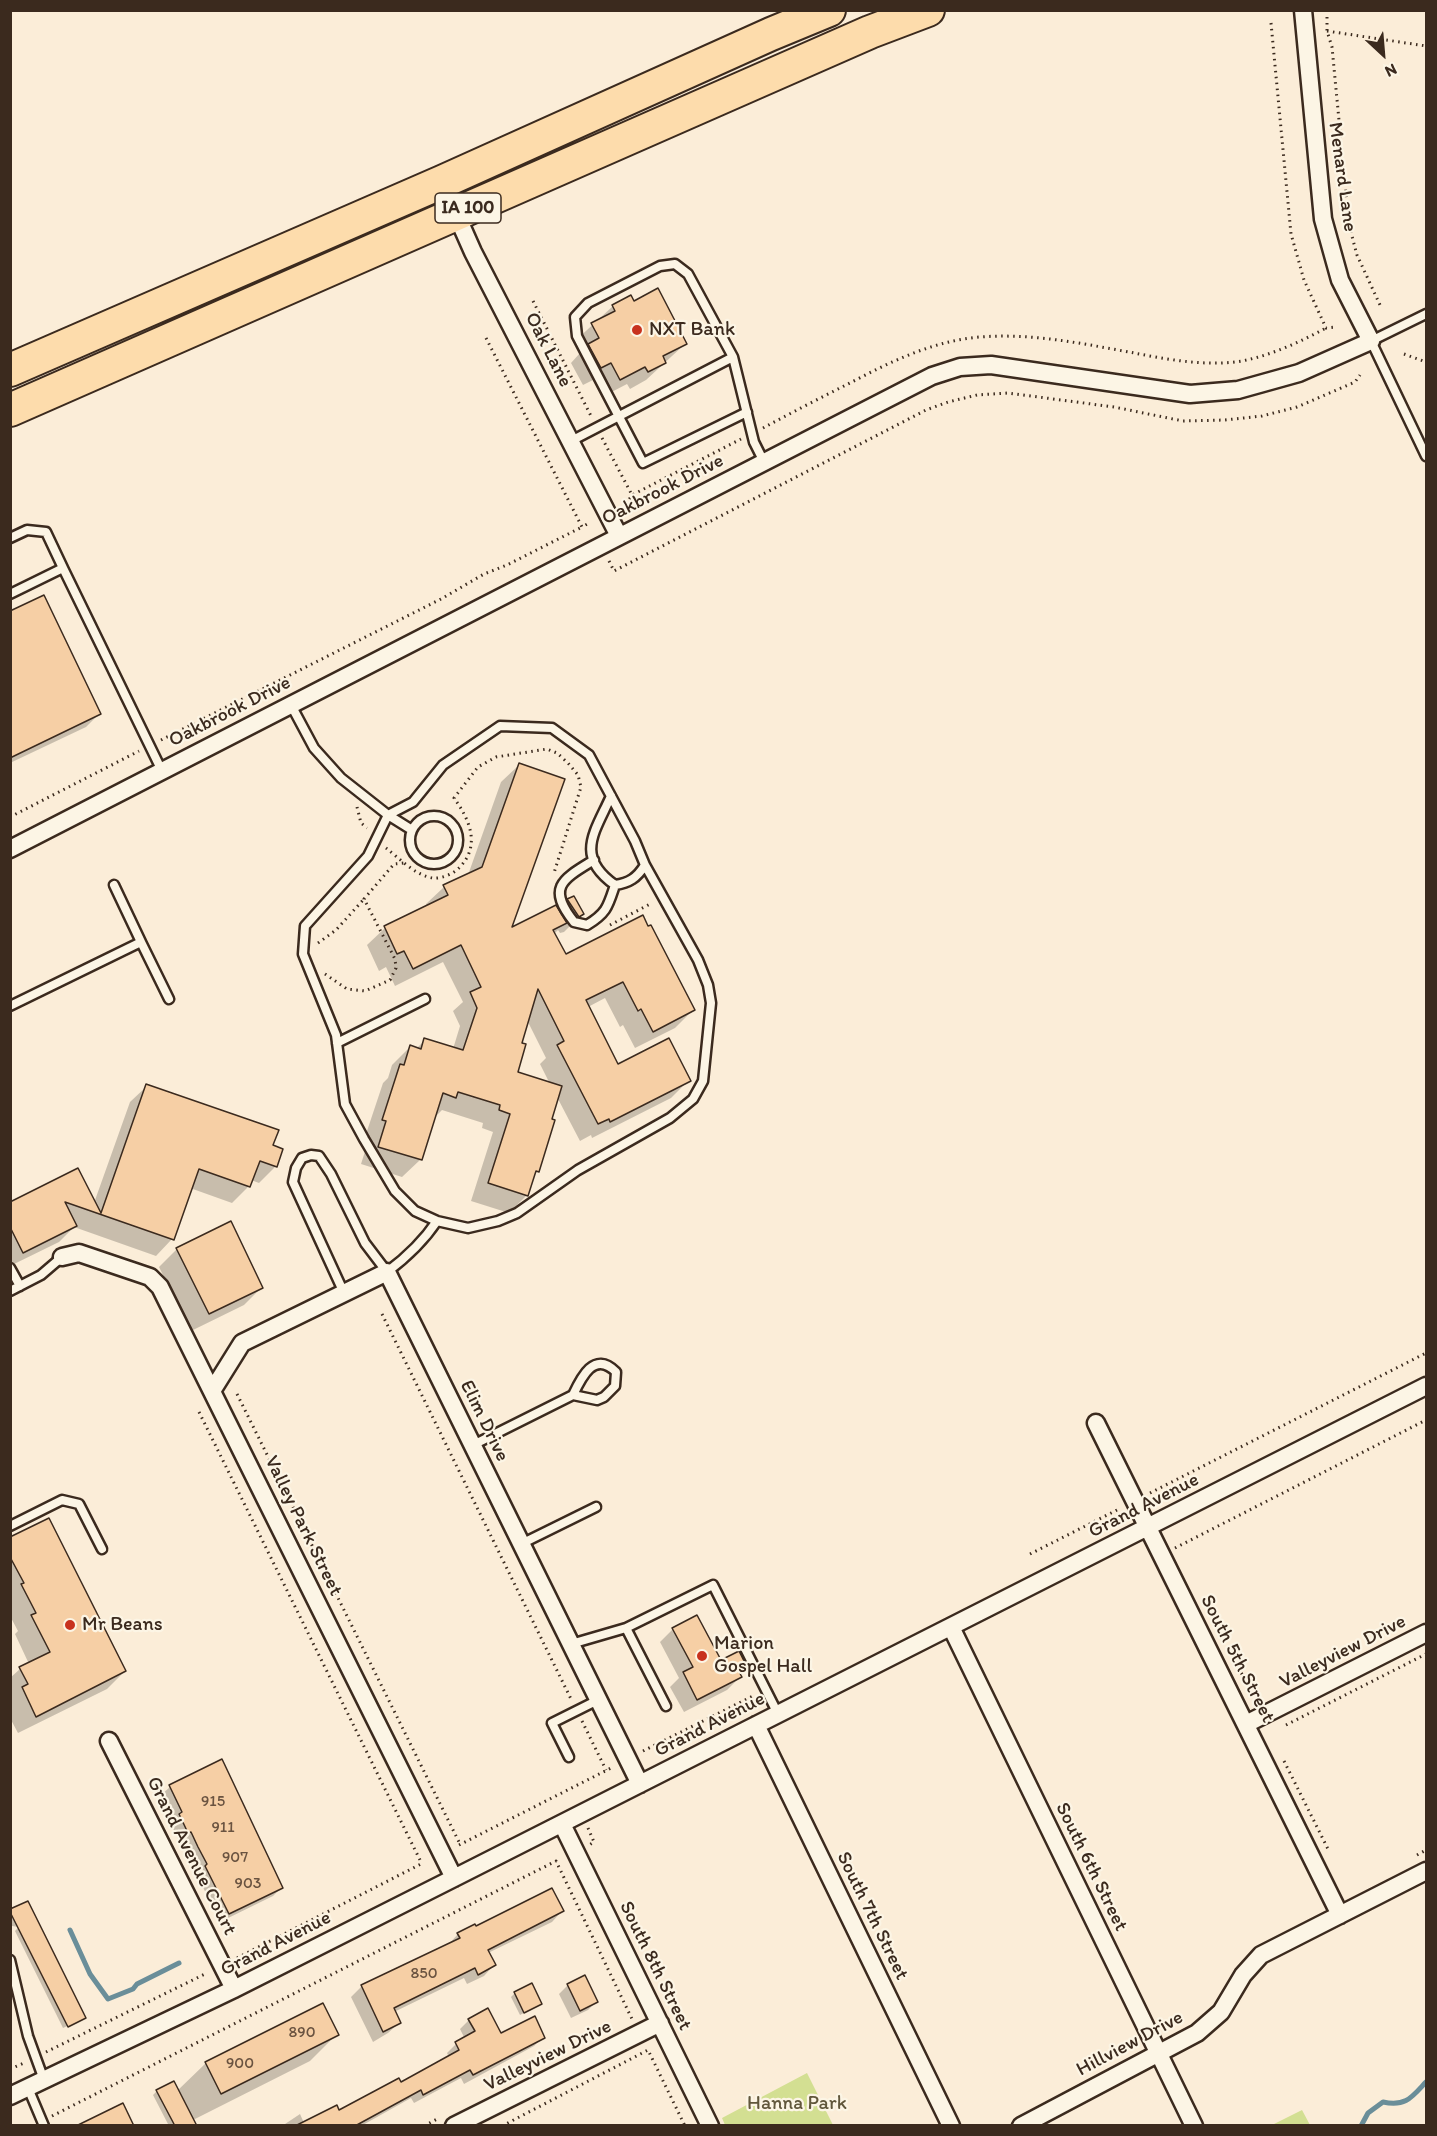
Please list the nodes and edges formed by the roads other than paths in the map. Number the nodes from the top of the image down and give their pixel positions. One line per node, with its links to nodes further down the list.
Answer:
1 (829, 10): 4 (highway, IA 100)
2 (928, 10): 5 (highway, IA 100)
3 (1303, 10): 7 (street, Menard Lane)
4 (442, 182): 5 (street, Oak Lane); 9 (highway, IA 100)
5 (456, 214): 10 (highway, IA 100); 13 (street, Oak Lane)
6 (1426, 314): 7 (lane)
7 (1371, 340): 14 (lane); 15 (street, Oakbrook Drive)
8 (733, 357): 11 (lane); 12 (lane); 12 (lane)
9 (10, 370)
10 (10, 410)
11 (747, 412): 12 (lane); 15 (lane)
12 (618, 417): 13 (lane)
13 (571, 441): 16 (street, Oak Lane)
14 (1426, 456)
15 (764, 462): 16 (street, Oakbrook Drive)
16 (619, 536): 20 (street, Oakbrook Drive)
17 (10, 538): 18 (lane)
18 (63, 568): 19 (lane); 21 (lane)
19 (10, 594)
20 (291, 705): 21 (street, Oakbrook Drive); 23 (lane)
21 (162, 771): 25 (street, Oakbrook Drive)
22 (611, 796): 23 (lane); 26 (lane); 27 (lane)
23 (388, 814): 24 (lane); 34 (lane)
24 (412, 830): 24 (lane)
25 (10, 849)
26 (594, 860): 29 (lane); 29 (lane)
27 (645, 865): 29 (lane); 35 (lane)
28 (114, 885): 30 (lane)
29 (615, 885)
30 (141, 942): 31 (lane); 33 (lane)
31 (170, 999)
32 (425, 999): 34 (lane)
33 (10, 1006)
34 (337, 1042): 35 (lane)
35 (437, 1221): 38 (lane)
36 (62, 1257): 39 (lane); 43 (street, Valley Park Street)
37 (10, 1268): 39 (lane)
38 (387, 1272): 41 (street); 41 (lane); 46 (street, Elim Drive)
39 (20, 1286): 40 (lane)
40 (10, 1291)
41 (344, 1293): 43 (street)
42 (1426, 1386): 49 (street, Grand Avenue)
43 (212, 1391): 66 (street, Valley Park Street)
44 (573, 1395): 44 (lane); 46 (lane)
45 (1096, 1423): 49 (street, South 5th Street)
46 (473, 1445): 50 (street, Elim Drive)
47 (596, 1507): 50 (lane)
48 (10, 1527): 51 (lane)
49 (1147, 1528): 52 (street, Grand Avenue); 59 (street, South 5th Street)
50 (521, 1544): 55 (street, Elim Drive)
51 (102, 1549)
52 (951, 1627): 58 (street, Grand Avenue); 71 (street, South 6th Street)
53 (626, 1628): 55 (lane); 57 (lane); 58 (lane)
54 (1426, 1633): 59 (street, Valleyview Drive)
55 (571, 1644): 56 (street, Elim Drive)
56 (598, 1700): 62 (lane); 63 (street, Elim Drive)
57 (666, 1706)
58 (778, 1713): 60 (street, Grand Avenue)
59 (1246, 1724): 67 (street, South 5th Street)
60 (756, 1725): 63 (street, Grand Avenue); 78 (street, South 7th Street)
61 (110, 1741): 69 (street, Grand Avenue Court)
62 (569, 1757)
63 (640, 1784): 64 (street, Grand Avenue)
64 (562, 1824): 66 (street, Grand Avenue); 70 (street, South 8th Street)
65 (1426, 1871): 67 (street, Hillview Drive)
66 (454, 1878): 69 (street, Grand Avenue)
67 (1340, 1915): 71 (street, Hillview Drive)
68 (10, 1960): 72 (lane)
69 (234, 1989): 72 (street, Grand Avenue)
70 (660, 2023): 75 (street, Valleyview Drive); 77 (street, South 8th Street)
71 (1159, 2054): 79 (street, Hillview Drive); 80 (street, South 6th Street)
72 (44, 2080): 73 (street, Grand Avenue)
73 (28, 2088): 74 (street, Grand Avenue); 76 (lane)
74 (10, 2096)
75 (450, 2120)
76 (43, 2123)
77 (710, 2126)
78 (951, 2126)
79 (1020, 2126)
80 (1194, 2126)

